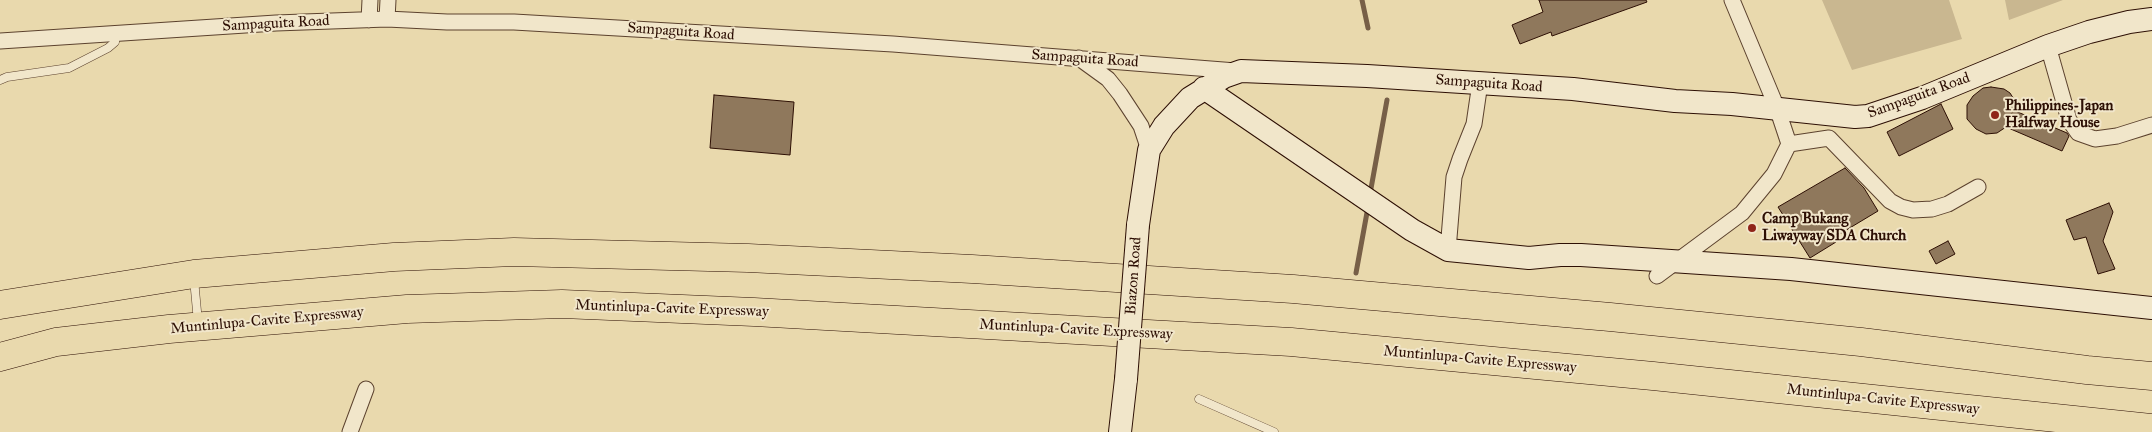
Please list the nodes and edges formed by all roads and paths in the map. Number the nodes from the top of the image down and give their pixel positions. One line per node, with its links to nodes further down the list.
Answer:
1 (370, 0): 6 (street)
2 (388, 0): 4 (street)
3 (1732, 0): 15 (street)
4 (386, 19): 6 (street, Sampaguita Road); 10 (street, Sampaguita Road)
5 (2152, 19): 9 (street, Sampaguita Road)
6 (368, 20): 7 (street, Sampaguita Road)
7 (116, 33): 8 (street, Sampaguita Road); 12 (lane)
8 (0, 41)
9 (2048, 46): 16 (street, Sampaguita Road); 17 (street)
10 (1078, 57): 11 (street, Sampaguita Road); 20 (street, Biazon Road)
11 (1241, 71): 13 (street, Sampaguita Road); 14 (street, Biazon Road)
12 (0, 80)
13 (1480, 83): 15 (street, Sampaguita Road); 22 (street)
14 (1204, 88): 20 (street, Biazon Road); 22 (street)
15 (1777, 108): 16 (street, Sampaguita Road); 19 (street)
16 (1837, 115): 18 (street)
17 (2152, 125)
18 (1829, 138): 19 (street); 21 (street)
19 (1789, 144): 23 (street)
20 (1148, 150): 35 (street, Biazon Road, bridge)
21 (1978, 187)
22 (1448, 250): 23 (street)
23 (1677, 261): 25 (street); 27 (street)
24 (194, 274): 26 (highway); 28 (lane); 30 (highway)
25 (1657, 276)
26 (0, 305)
27 (2152, 308)
28 (199, 326): 29 (highway, Muntinlupa-Cavite Expressway); 33 (highway, Muntinlupa-Cavite Expressway)
29 (0, 357)
30 (2152, 376)
31 (366, 389): 34 (street)
32 (1200, 399): 36 (lane)
33 (2152, 428)
34 (350, 432)
35 (1120, 432)
36 (1274, 432)

